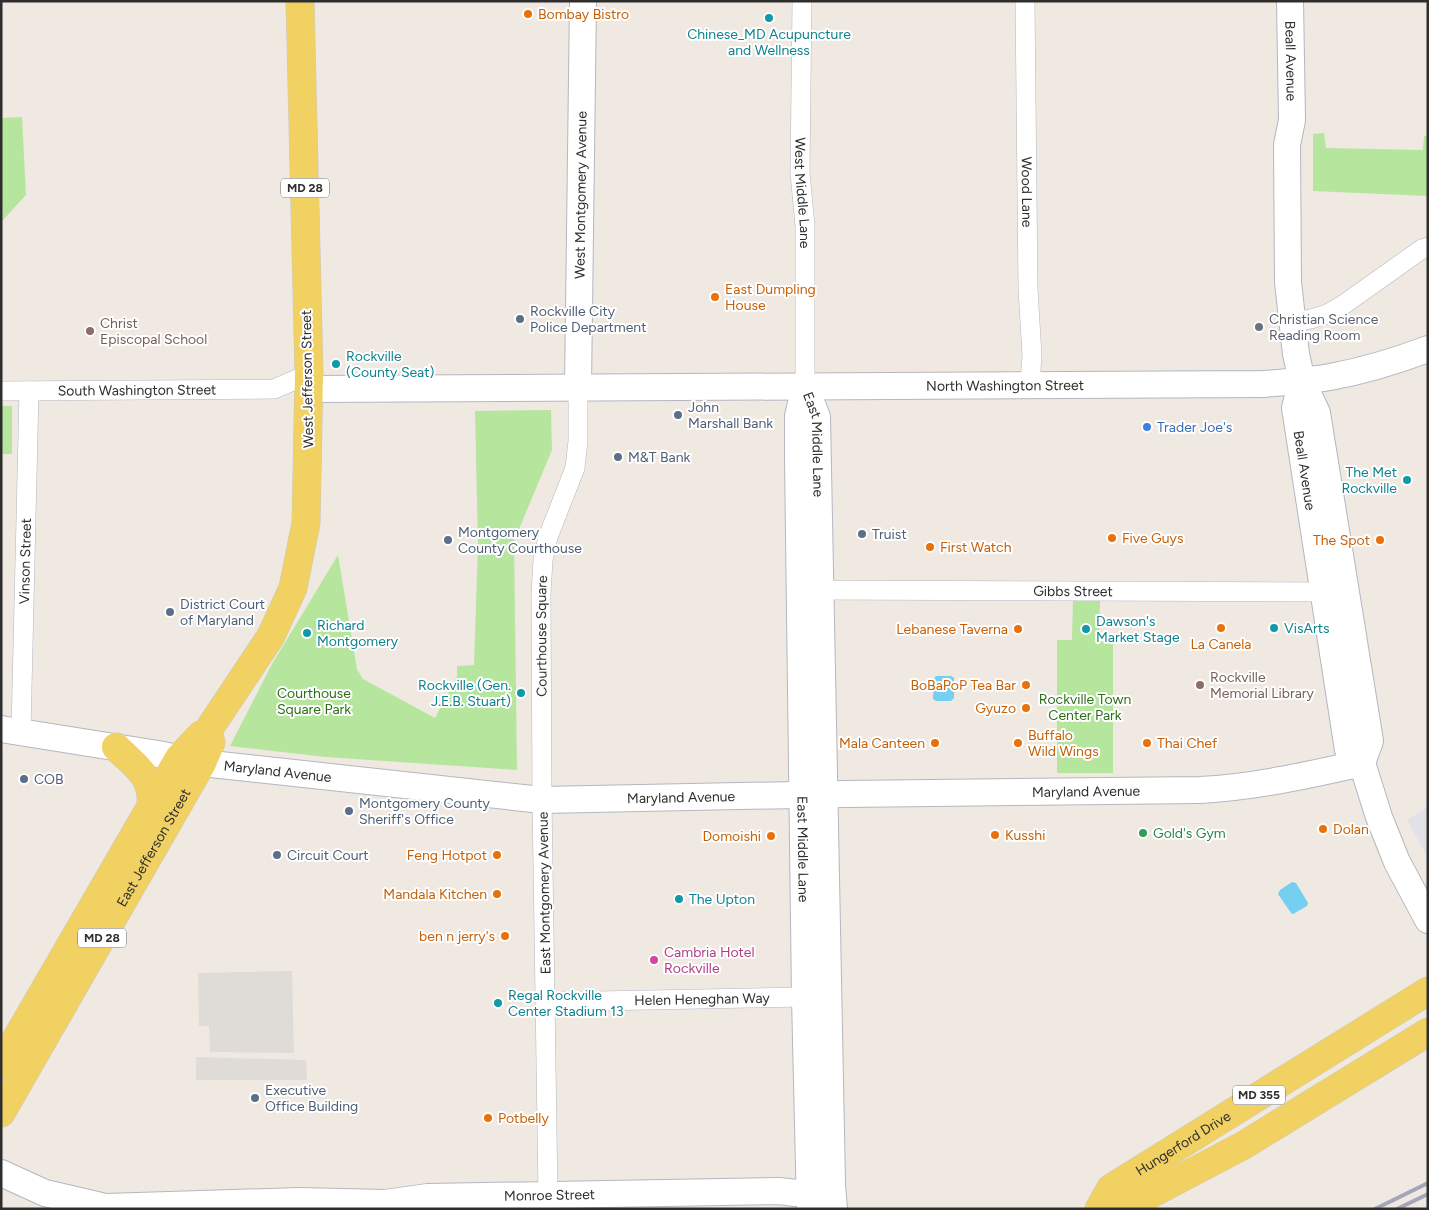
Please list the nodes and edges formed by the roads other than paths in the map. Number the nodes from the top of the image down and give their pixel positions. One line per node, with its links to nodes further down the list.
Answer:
1 (300, 1): 14 (main road, West Jefferson Street / MD 28)
2 (582, 1): 12 (street, West Montgomery Avenue)
3 (802, 1): 11 (street, West Middle Lane)
4 (1026, 1): 10 (street, Wood Lane)
5 (1290, 1): 7 (street, Beall Avenue)
6 (1428, 247): 7 (street)
7 (1293, 319): 9 (street, Beall Avenue)
8 (1428, 349): 9 (street, North Washington Street)
9 (1302, 381): 10 (street, North Washington Street); 17 (street, Beall Avenue)
10 (1030, 384): 11 (street, North Washington Street)
11 (805, 386): 12 (street, North Washington Street); 18 (street, East Middle Lane)
12 (578, 387): 14 (street, South Washington Street); 24 (street, Courthouse Square)
13 (274, 389): 14 (street, South Washington Street); 14 (street, South Washington Street); 16 (street, South Washington Street)
14 (309, 389): 21 (main road, West Jefferson Street / MD 28)
15 (1, 391): 16 (street, South Washington Street)
16 (29, 391): 19 (street, Vinson Street)
17 (1334, 589): 18 (street, Gibbs Street); 22 (street, Beall Avenue)
18 (810, 590): 23 (street, East Middle Lane)
19 (11, 730): 20 (street, Maryland Avenue)
20 (116, 747): 21 (street, Maryland Avenue); 25 (main road)
21 (191, 761): 24 (street, Maryland Avenue); 25 (main road, East Jefferson Street / MD 28); 32 (main road, East Jefferson Street / MD 28)
22 (1362, 763): 23 (street, Maryland Avenue); 26 (street)
23 (813, 794): 24 (street, Maryland Avenue); 28 (street, East Middle Lane)
24 (542, 800): 29 (street, East Montgomery Avenue)
25 (151, 805): 31 (main road, East Jefferson Street / MD 28)
26 (1428, 920)
27 (1428, 991): 37 (main road, Hungerford Drive / MD 355)
28 (817, 995): 29 (street, Helen Heneghan Way); 35 (street, East Middle Lane)
29 (546, 1002): 34 (street, East Montgomery Avenue)
30 (1428, 1032): 38 (main road, Hungerford Drive / MD 355)
31 (1, 1065)
32 (1, 1113)
33 (1, 1173): 36 (street, Monroe Street)
34 (548, 1195): 35 (street, Monroe Street); 36 (street, Monroe Street)
35 (821, 1198)
36 (385, 1206)
37 (1099, 1209)
38 (1115, 1209)

